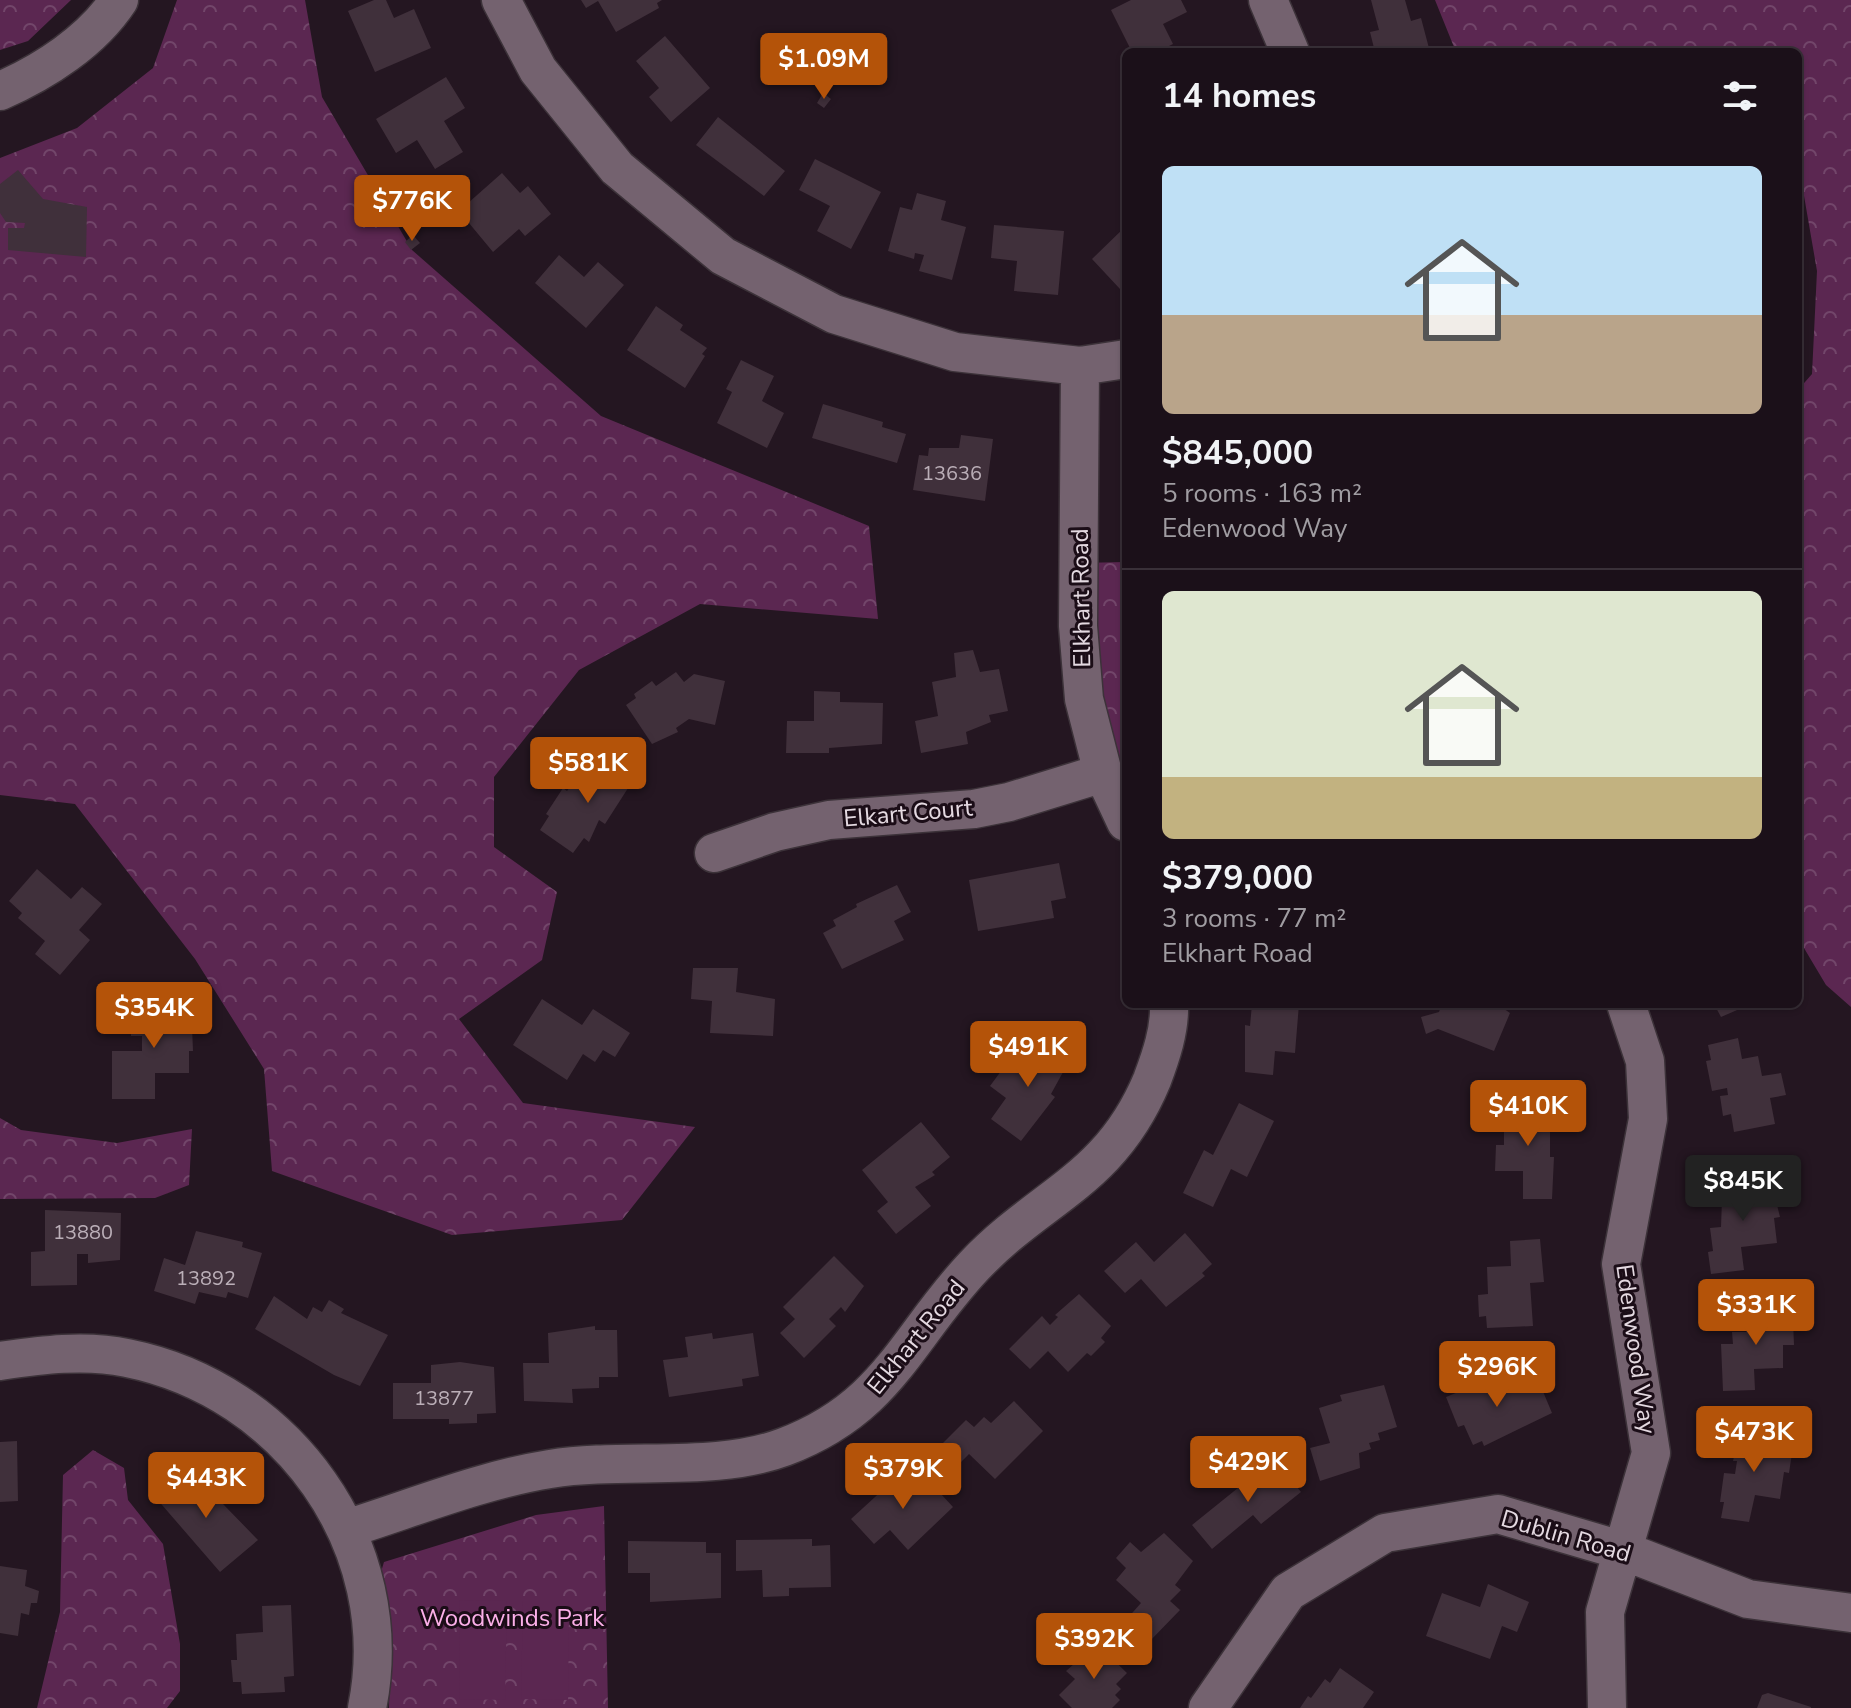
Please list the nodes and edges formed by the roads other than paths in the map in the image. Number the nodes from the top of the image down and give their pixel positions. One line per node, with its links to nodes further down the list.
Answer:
1 (119, 0): 5 (street)
2 (501, 0): 7 (street)
3 (1268, 0): 4 (street)
4 (1288, 48)
5 (0, 91)
6 (1122, 360): 7 (street)
7 (1080, 366): 8 (street, Elkhart Road)
8 (1103, 773): 9 (street, Elkhart Road); 10 (street, Elkart Court)
9 (1122, 813)
10 (714, 853)
11 (1169, 1008): 14 (street, Elkhart Road)
12 (1627, 1008): 15 (street, Edenwood Way)
13 (0, 1361): 14 (street)
14 (346, 1529): 17 (street)
15 (1624, 1551): 16 (street, Dublin Road); 18 (street, Dublin Road); 19 (street, Edenwood Way)
16 (1851, 1613)
17 (367, 1708)
18 (1208, 1708)
19 (1607, 1708)

